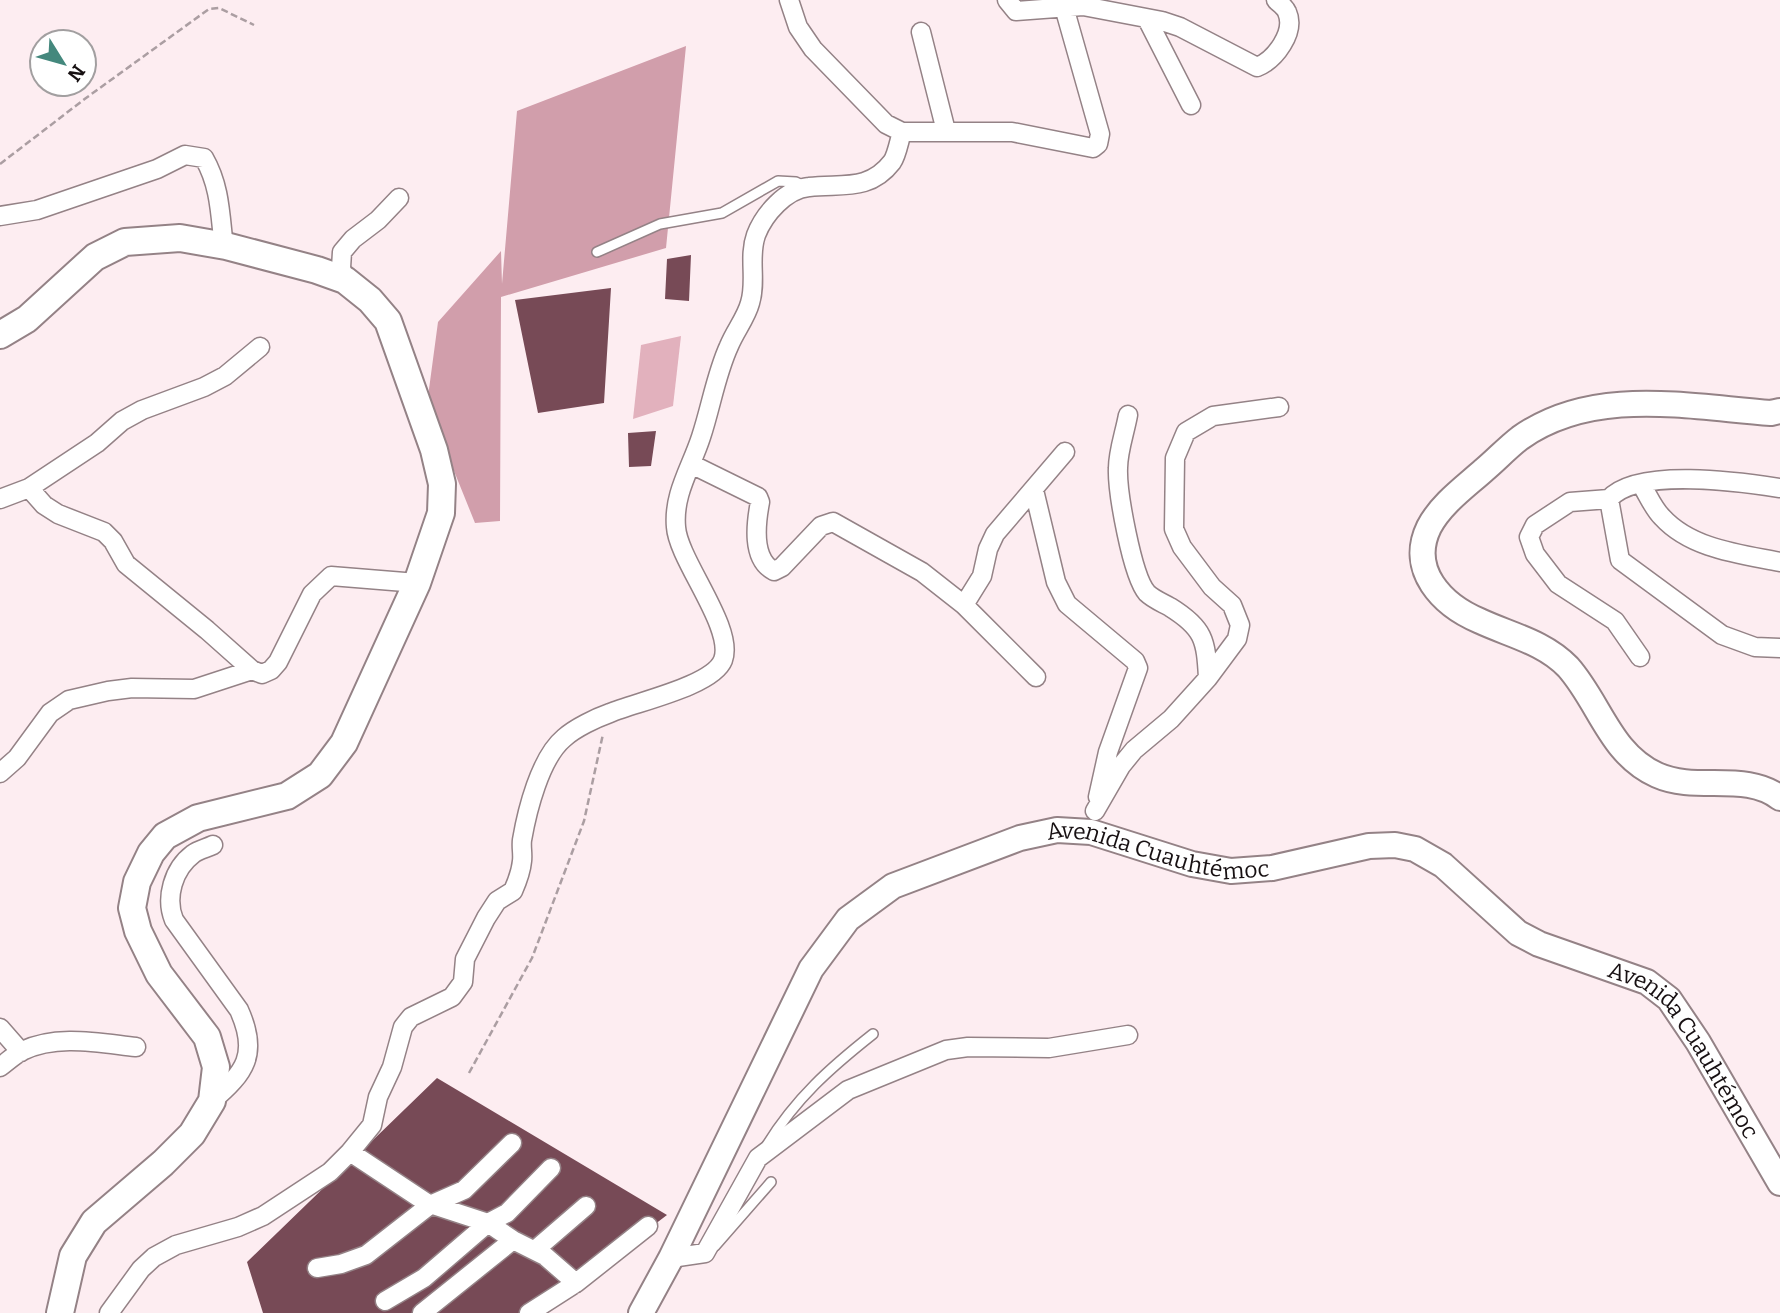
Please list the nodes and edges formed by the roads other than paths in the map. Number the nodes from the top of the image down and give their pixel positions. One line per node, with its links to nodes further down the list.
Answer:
1 (789, 0): 9 (street)
2 (1007, 0): 4 (street)
3 (1276, 0): 5 (street)
4 (1064, 7): 5 (street); 8 (street)
5 (1147, 19): 7 (street)
6 (921, 32): 8 (street)
7 (1191, 105)
8 (946, 131): 9 (street)
9 (902, 132): 10 (street)
10 (806, 187): 14 (lane); 22 (street)
11 (399, 198): 15 (street)
12 (0, 216): 13 (street)
13 (226, 246): 15 (main road); 16 (main road)
14 (597, 252)
15 (345, 281): 32 (main road)
16 (0, 335)
17 (260, 347): 26 (street)
18 (1279, 407): 38 (street)
19 (1780, 411): 40 (main road)
20 (1128, 415): 38 (street)
21 (1065, 452): 28 (street)
22 (691, 464): 33 (street); 51 (street)
23 (1780, 473): 25 (street)
24 (1641, 484): 25 (street); 30 (street); 31 (street)
25 (1759, 485): 27 (street)
26 (29, 488): 29 (street); 36 (street)
27 (1780, 488)
28 (1034, 491): 33 (street); 41 (street)
29 (0, 499)
30 (1609, 499): 34 (street); 35 (street)
31 (1780, 562)
32 (417, 583): 36 (street); 49 (main road)
33 (964, 605): 37 (street)
34 (1780, 648)
35 (1640, 657)
36 (251, 670): 39 (street)
37 (1037, 677)
38 (1208, 678): 41 (street)
39 (0, 773)
40 (1780, 798)
41 (1093, 822): 55 (main road, Avenida Cuauhtémoc); 63 (main road, Avenida Cuauhtémoc)
42 (213, 845): 49 (street)
43 (0, 1028): 47 (street)
44 (873, 1034): 52 (lane)
45 (1128, 1035): 52 (street)
46 (136, 1047): 47 (street)
47 (20, 1052): 48 (street)
48 (0, 1067)
49 (212, 1101): 67 (main road)
50 (512, 1143): 56 (street)
51 (351, 1152): 56 (street); 68 (street)
52 (758, 1158): 62 (street)
53 (551, 1168): 58 (street)
54 (771, 1182): 62 (lane)
55 (1780, 1183)
56 (430, 1205): 58 (street); 64 (street)
57 (586, 1206): 61 (street)
58 (488, 1223): 60 (street); 66 (street)
59 (648, 1226): 65 (street)
60 (513, 1240): 61 (street); 69 (street)
61 (535, 1250): 65 (street)
62 (705, 1253): 63 (street)
63 (671, 1258): 71 (main road, Avenida Cuauhtémoc)
64 (317, 1268)
65 (576, 1283): 70 (street)
66 (385, 1301)
67 (60, 1313)
68 (109, 1313)
69 (422, 1313)
70 (529, 1313)
71 (641, 1313)

